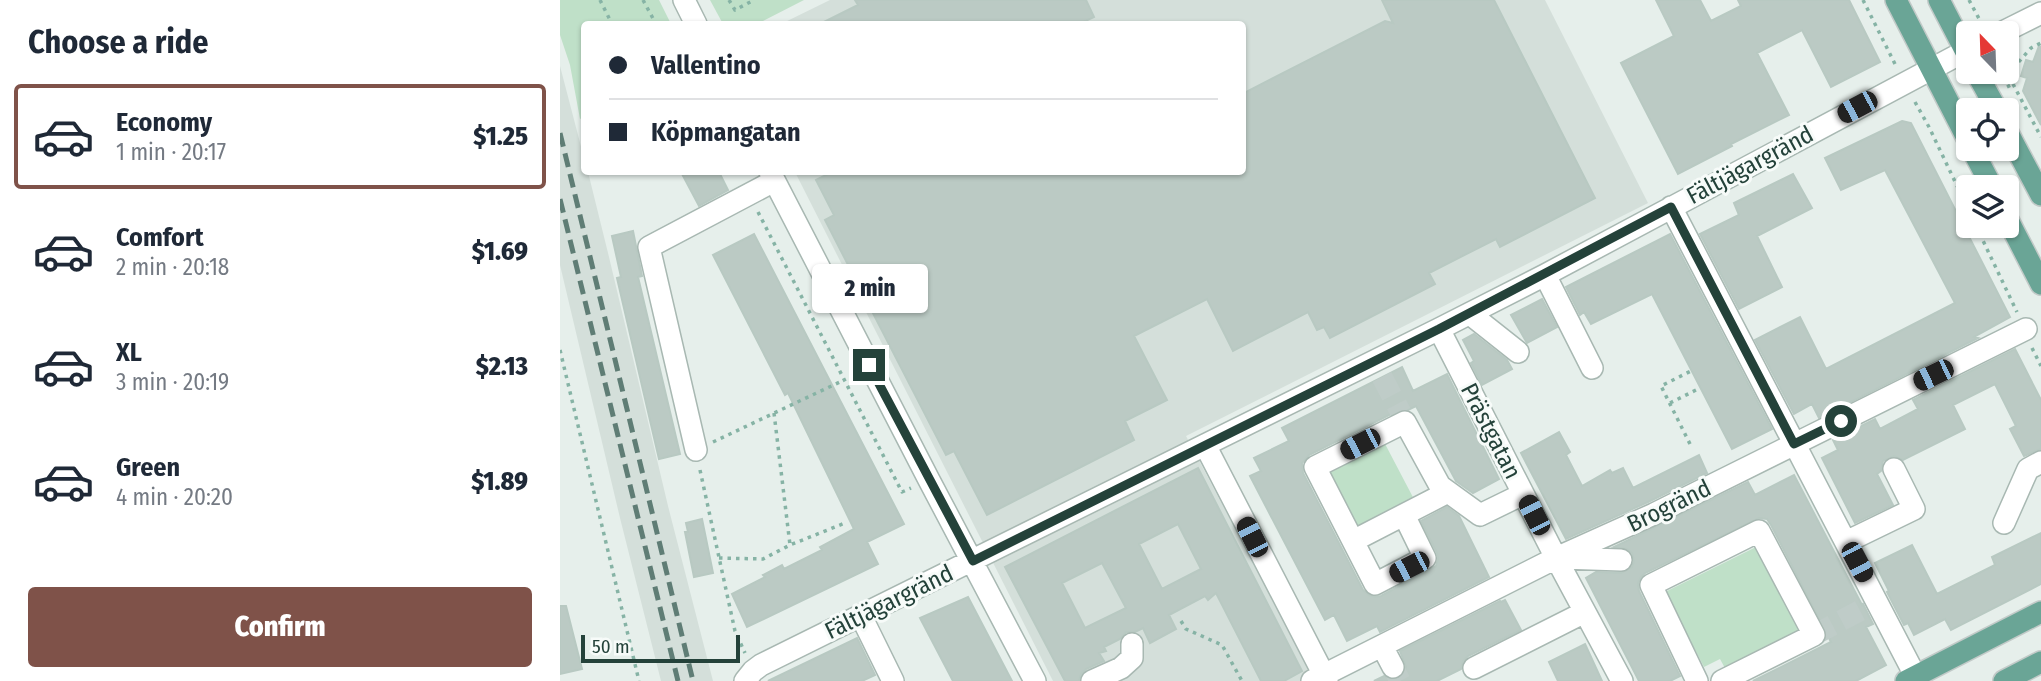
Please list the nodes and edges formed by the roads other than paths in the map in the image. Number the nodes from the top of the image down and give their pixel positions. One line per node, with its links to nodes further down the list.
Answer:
1 (684, 0): 5 (street)
2 (1896, 0): 9 (main road)
3 (1939, 0): 7 (main road)
4 (2041, 13): 6 (street)
5 (694, 21)
6 (2020, 24)
7 (1956, 32)
8 (1956, 58): 9 (street, Fältjägargränd)
9 (1931, 68): 10 (main road); 14 (street, Fältjägargränd)
10 (1956, 117)
11 (2019, 154): 13 (main road)
12 (772, 176): 25 (street); 36 (street)
13 (2041, 195)
14 (1671, 207): 16 (street, Fältjägargränd); 23 (street)
15 (2017, 238): 17 (main road)
16 (1545, 275): 18 (street, Fältjägargränd); 22 (street)
17 (2041, 284)
18 (1470, 314): 19 (street, Fältjägargränd); 21 (street)
19 (1439, 329): 24 (street, Fältjägargränd); 29 (street, Prästgatan)
20 (2026, 329): 23 (street, Brogränd)
21 (1518, 352)
22 (1592, 368)
23 (1794, 444): 33 (street); 34 (street, Brogränd)
24 (1205, 445): 36 (street, Fältjägargränd); 46 (street)
25 (696, 450)
26 (2041, 462): 31 (street)
27 (1894, 469): 33 (street)
28 (1448, 492): 29 (street); 30 (street); 32 (street)
29 (1523, 494): 34 (street, Prästgatan)
30 (1404, 515): 32 (street); 32 (street)
31 (2004, 523)
32 (1353, 541)
33 (1846, 542): 47 (street)
34 (1556, 558): 35 (street); 37 (street, Prästgatan); 41 (street, Brogränd)
35 (1621, 560)
36 (973, 561): 39 (street, Fältjägargränd); 49 (street)
37 (1585, 612): 44 (street); 51 (street, Prästgatan)
38 (2041, 612): 47 (main road)
39 (861, 616): 45 (street, Fältjägargränd); 48 (street)
40 (1132, 645): 50 (street)
41 (1382, 646): 43 (street); 46 (street, Brogränd)
42 (2041, 662): 54 (main road)
43 (1393, 667)
44 (1466, 676)
45 (748, 677)
46 (1321, 679)
47 (1913, 679)
48 (893, 681)
49 (1035, 681)
50 (1092, 681)
51 (1622, 681)
52 (1697, 681): 53 (street)
53 (1722, 681)
54 (2004, 681)

